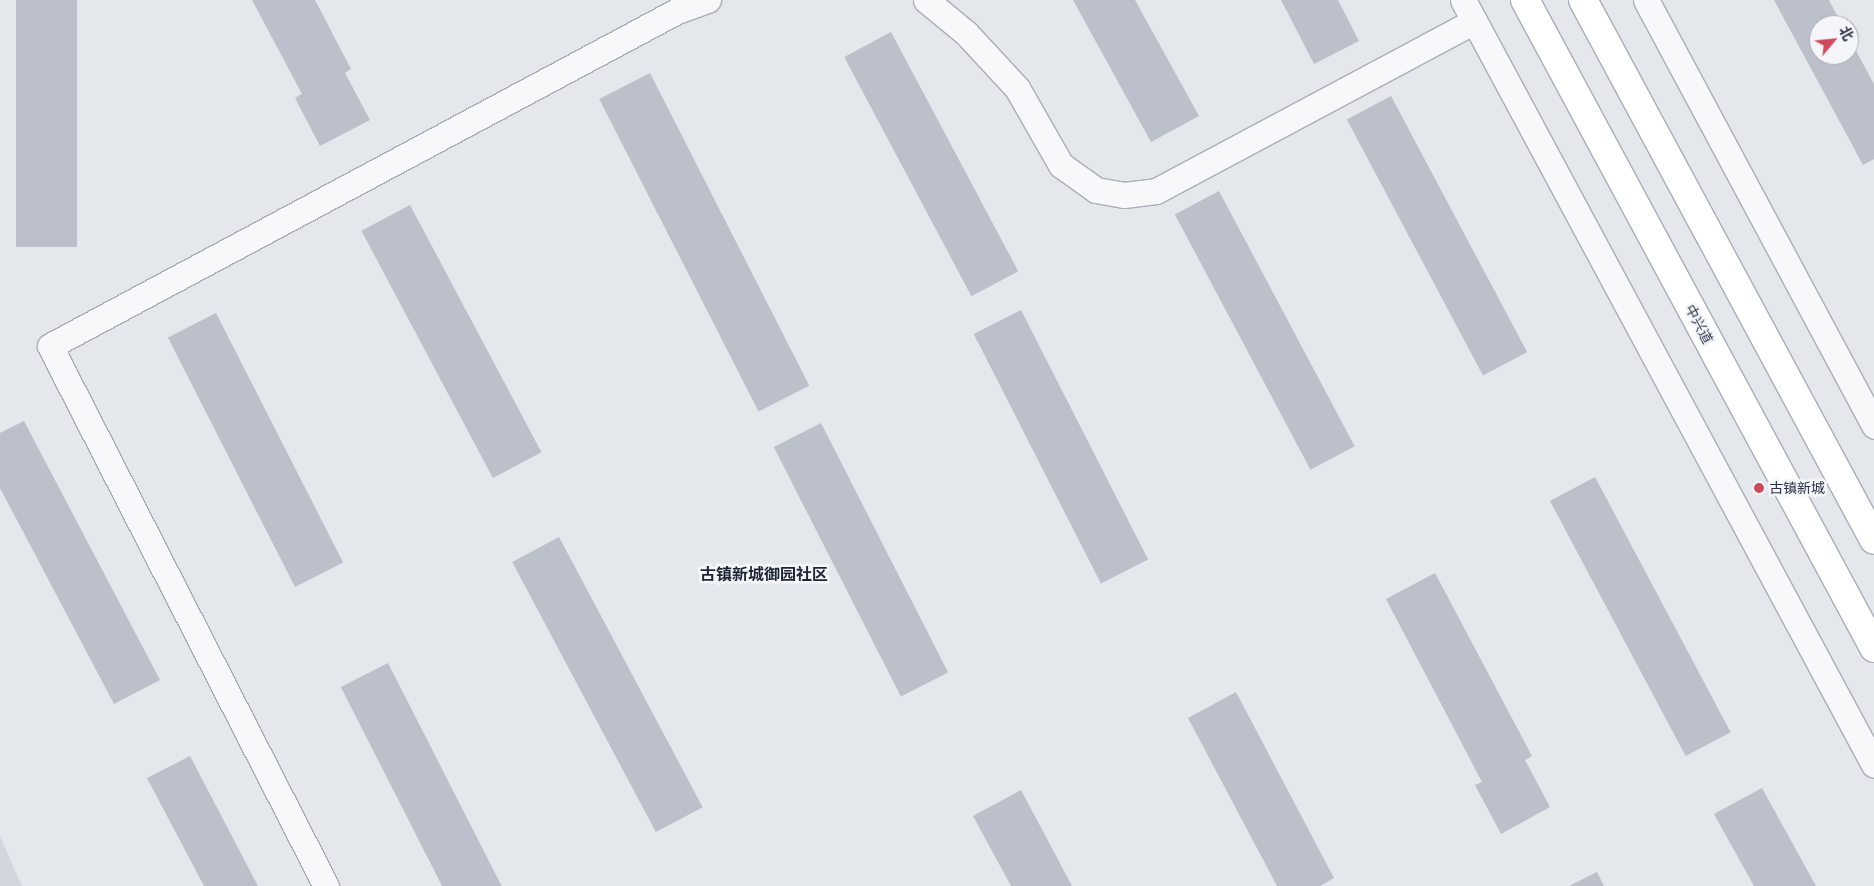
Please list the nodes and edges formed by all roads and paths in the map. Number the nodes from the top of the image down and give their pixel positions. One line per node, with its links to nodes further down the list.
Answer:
1 (708, 0): 11 (street)
2 (926, 0): 6 (street)
3 (1525, 0): 9 (main road, 中兴道)
4 (1583, 0): 8 (main road)
5 (1646, 0): 7 (street)
6 (1469, 10): 10 (street)
7 (1874, 426)
8 (1874, 540)
9 (1874, 648)
10 (1874, 764)
11 (326, 886)

